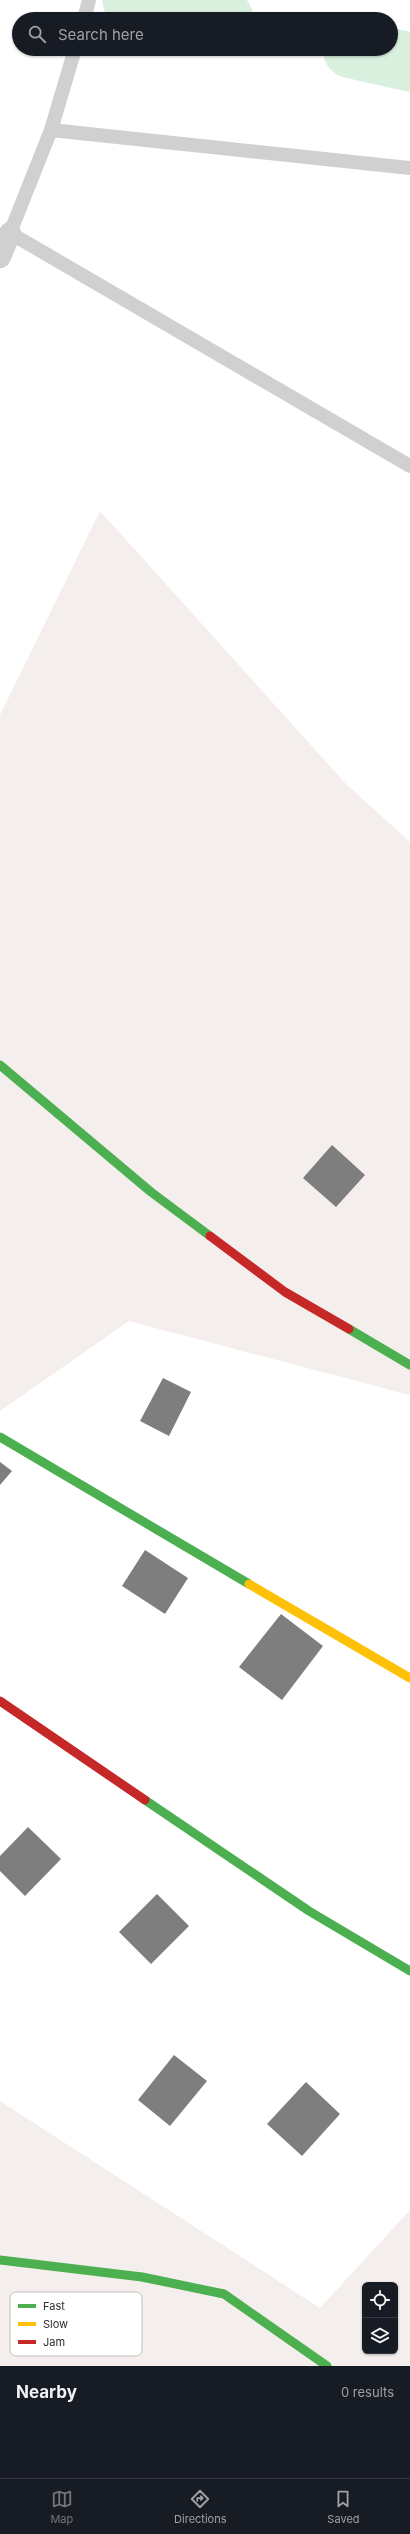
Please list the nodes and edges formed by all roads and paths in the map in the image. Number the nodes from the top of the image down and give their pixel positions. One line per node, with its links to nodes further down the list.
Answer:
1 (89, 0): 2 (lane)
2 (86, 12)
3 (73, 56): 4 (lane)
4 (52, 130): 5 (lane); 6 (lane)
5 (410, 168)
6 (10, 233): 7 (street); 8 (lane)
7 (0, 257)
8 (410, 466)
9 (0, 1065): 10 (street)
10 (410, 1365)
11 (0, 1437): 12 (street)
12 (410, 1678)
13 (0, 1701): 14 (street)
14 (410, 1971)
15 (0, 2260): 16 (street)
16 (327, 2366)

